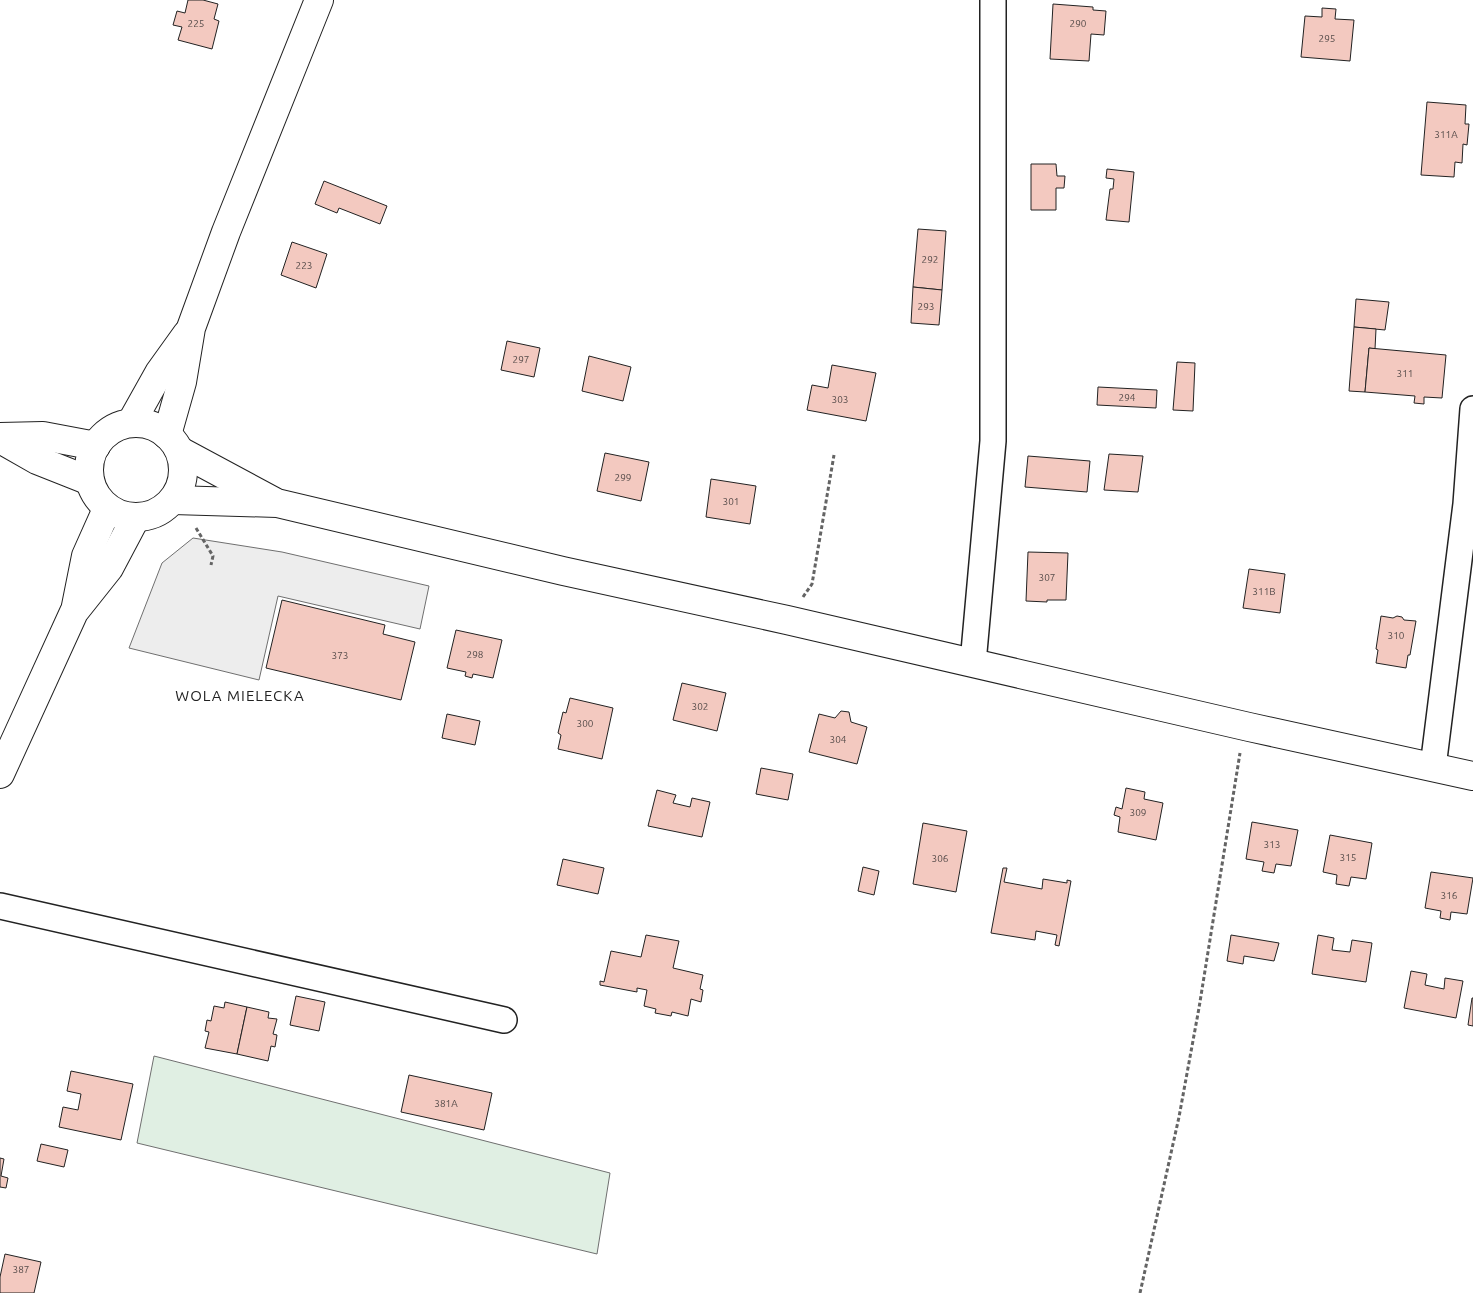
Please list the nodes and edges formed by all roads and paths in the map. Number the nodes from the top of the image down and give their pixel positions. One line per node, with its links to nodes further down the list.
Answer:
1 (320, 0): 3 (street)
2 (993, 0): 19 (street)
3 (191, 328): 5 (street); 7 (street)
4 (1473, 409): 21 (street)
5 (131, 423): 7 (street); 8 (street)
6 (0, 438): 8 (street); 10 (street)
7 (174, 443): 11 (street); 12 (street)
8 (96, 446): 10 (street)
9 (834, 455): 18 (path)
10 (90, 481): 13 (street)
11 (173, 500): 12 (street); 14 (street)
12 (276, 503): 18 (street)
13 (107, 509): 14 (street); 17 (street)
14 (136, 517): 17 (street)
15 (196, 528): 16 (path)
16 (211, 565)
17 (74, 612): 22 (street)
18 (787, 620): 19 (street)
19 (973, 663): 20 (street)
20 (1249, 727): 21 (street); 26 (path)
21 (1433, 767): 23 (street)
22 (0, 774)
23 (1473, 776)
24 (0, 906): 25 (street)
25 (504, 1020)
26 (1140, 1293)

